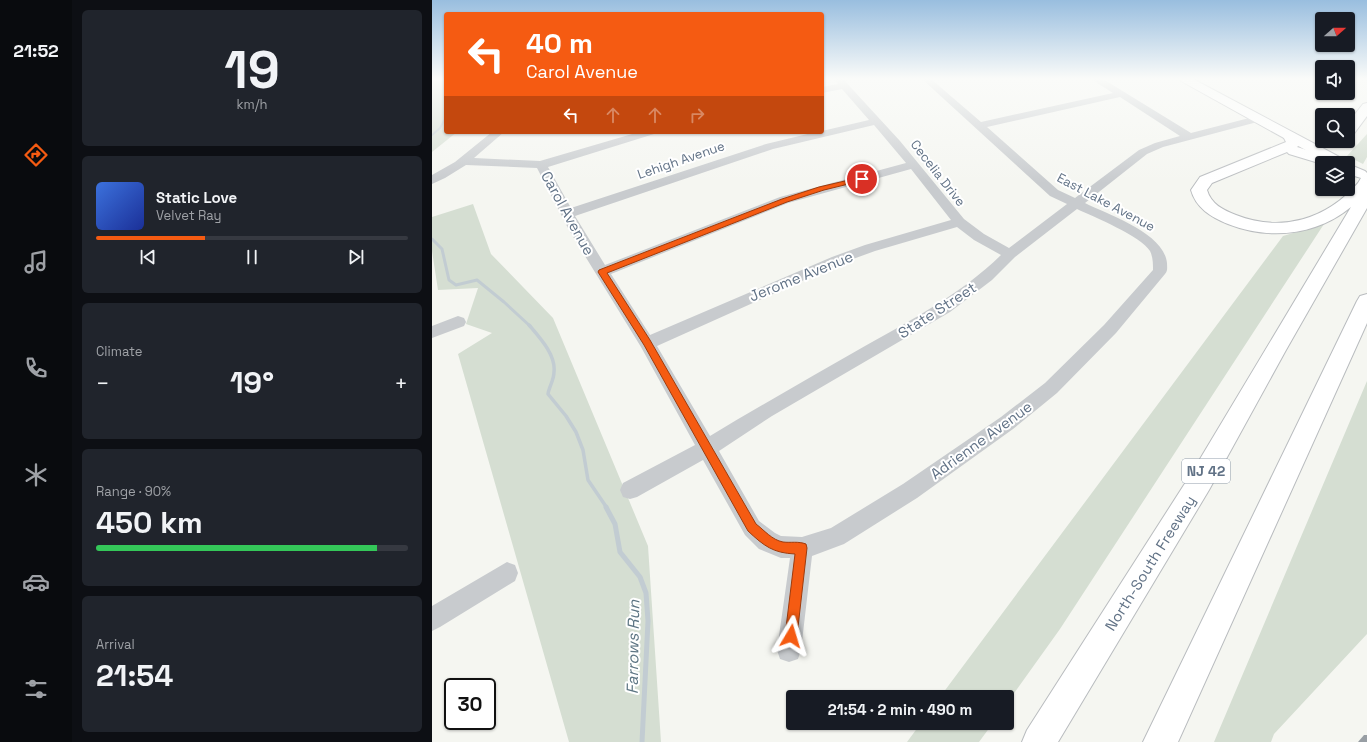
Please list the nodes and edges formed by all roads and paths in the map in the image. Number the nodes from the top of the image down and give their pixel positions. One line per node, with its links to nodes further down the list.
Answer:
1 (870, 114): 8 (street, Cecelia Drive)
2 (965, 114): 10 (street, East Lake Avenue)
3 (1034, 114): 10 (street)
4 (1153, 114): 15 (street)
5 (1248, 114): 7 (main road)
6 (1362, 114): 9 (main road)
7 (1258, 119): 15 (street, State Street); 16 (main road)
8 (877, 121): 11 (street, Lehigh Avenue); 25 (street, Cecelia Drive)
9 (1355, 122)
10 (979, 126): 28 (street, East Lake Avenue)
11 (824, 133)
12 (497, 134): 23 (street)
13 (643, 134): 24 (street)
14 (821, 134): 29 (street, Lehigh Avenue)
15 (1188, 136): 28 (street, State Street)
16 (1290, 136): 18 (main road); 20 (highway)
17 (1321, 148): 18 (main road)
18 (1316, 150): 19 (highway); 21 (main road)
19 (1294, 151): 20 (highway); 22 (highway)
20 (1276, 152): 26 (highway)
21 (1327, 156)
22 (1315, 157)
23 (464, 161): 24 (street, Carol Avenue); 27 (street)
24 (541, 165): 29 (street, Carol Avenue)
25 (914, 165): 30 (street, Cecelia Drive); 32 (street)
26 (1360, 179): 44 (highway, North-South Freeway / NJ 42)
27 (432, 180)
28 (1075, 204): 31 (street, State Street); 33 (street, East Lake Avenue)
29 (567, 214): 32 (street, Carol Avenue)
30 (958, 222): 31 (street, Cecelia Drive); 37 (street, Jerome Avenue)
31 (1010, 254): 38 (street, State Street)
32 (602, 272): 37 (street, Carol Avenue)
33 (1136, 299): 40 (street, Adrienne Avenue)
34 (1367, 302): 45 (highway)
35 (458, 322): 36 (street)
36 (432, 332)
37 (647, 343): 38 (street, Carol Avenue)
38 (707, 448): 39 (street, State Street); 40 (street, Carol Avenue)
39 (630, 490)
40 (802, 548): 43 (street)
41 (507, 573): 42 (street)
42 (432, 619)
43 (789, 650)
44 (1039, 742)
45 (1160, 742)

